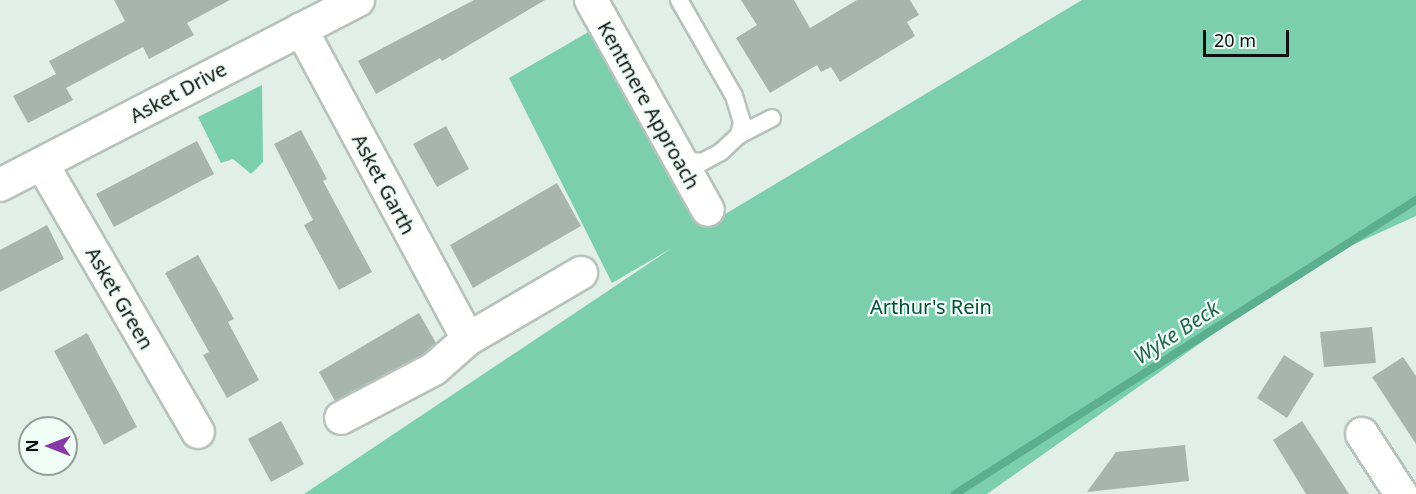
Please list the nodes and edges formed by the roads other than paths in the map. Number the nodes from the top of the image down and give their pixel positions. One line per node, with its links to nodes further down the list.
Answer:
1 (358, 0): 4 (street, Asket Drive)
2 (591, 0): 7 (street, Kentmere Approach)
3 (679, 0): 6 (lane)
4 (301, 29): 8 (street, Asket Drive); 12 (street, Asket Garth)
5 (772, 118): 6 (lane)
6 (739, 135): 7 (lane)
7 (681, 160): 10 (street, Kentmere Approach)
8 (42, 164): 9 (street, Asket Drive); 14 (street, Asket Green)
9 (0, 185)
10 (708, 210)
11 (581, 273): 12 (street)
12 (468, 339): 13 (street)
13 (341, 418)
14 (198, 432)
15 (1362, 434): 16 (street)
16 (1401, 494)

